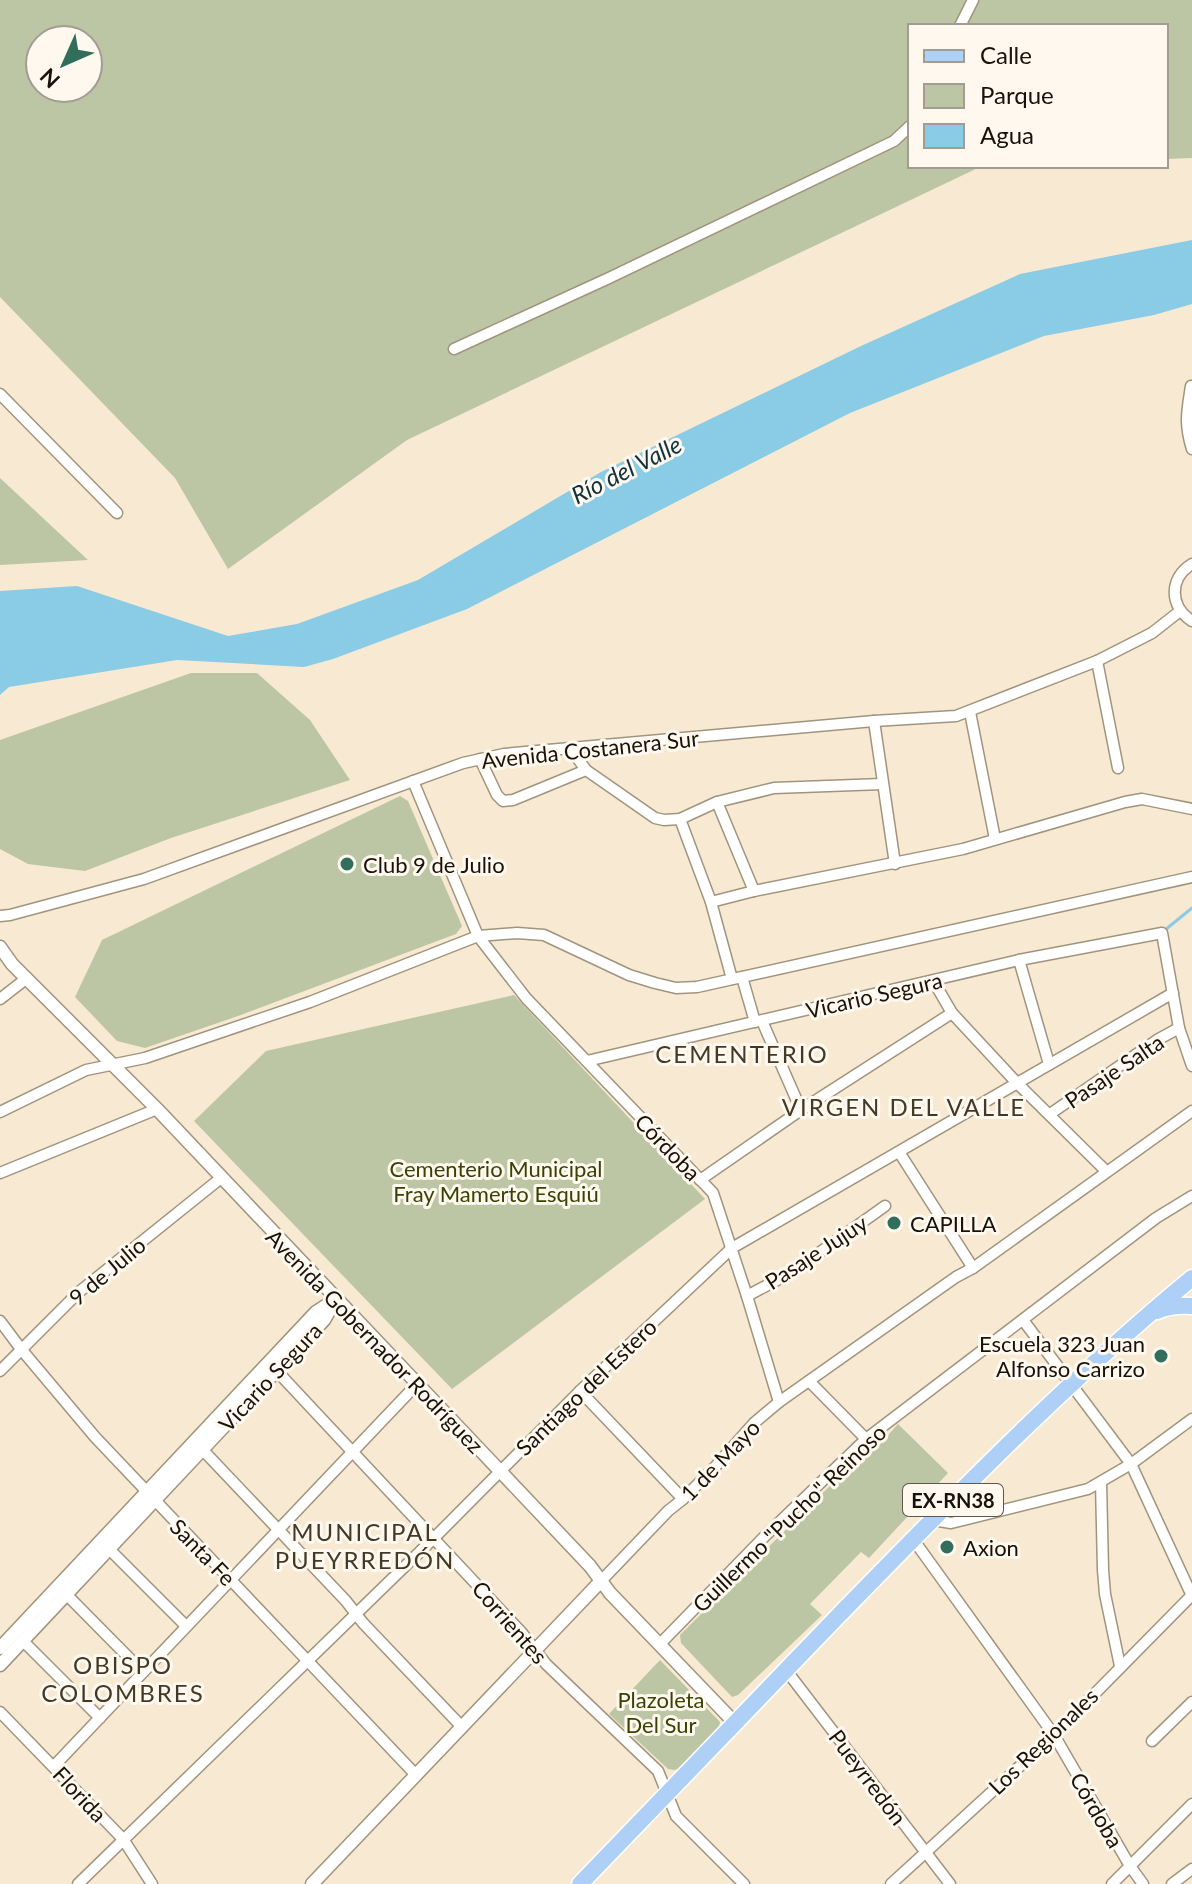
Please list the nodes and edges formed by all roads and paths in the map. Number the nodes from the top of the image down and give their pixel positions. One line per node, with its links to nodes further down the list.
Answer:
1 (973, 0): 2 (street)
2 (961, 24)
3 (908, 128): 4 (street)
4 (454, 349)
5 (1191, 386): 7 (street)
6 (0, 394): 8 (street)
7 (1192, 449)
8 (117, 513)
9 (1192, 562): 10 (street)
10 (1180, 611): 11 (street); 12 (street, Avenida Costanera Sur)
11 (1192, 621)
12 (1097, 661): 13 (street, Avenida Costanera Sur); 17 (street)
13 (970, 712): 14 (street, Avenida Costanera Sur); 24 (street)
14 (874, 721): 15 (street, Avenida Costanera Sur); 20 (street)
15 (571, 749): 16 (street, Avenida Costanera Sur); 18 (street)
16 (480, 759): 18 (street); 19 (street, Avenida Costanera Sur)
17 (1118, 768)
18 (586, 770): 23 (street)
19 (413, 781): 29 (street, Avenida Costanera Sur); 30 (street, Córdoba)
20 (882, 784): 21 (street); 25 (street)
21 (717, 802): 23 (street); 27 (street)
22 (1192, 809): 24 (street)
23 (680, 819): 28 (street)
24 (995, 839): 25 (street)
25 (895, 864): 27 (street)
26 (1192, 877): 36 (street)
27 (754, 891): 28 (street)
28 (711, 902): 36 (street)
29 (0, 916)
30 (478, 936): 36 (street); 43 (street, Córdoba); 44 (street)
31 (0, 947): 34 (street, Avenida Gobernador Rodríguez)
32 (0, 956): 34 (street, Avenida Gobernador Rodríguez)
33 (1019, 960): 37 (street, Vicario Segura); 38 (street, Vicario Segura); 45 (street)
34 (12, 964): 35 (street, Avenida Gobernador Rodríguez)
35 (27, 978): 39 (street); 44 (street, Avenida Gobernador Rodríguez)
36 (737, 978): 41 (street)
37 (934, 982): 40 (street); 41 (street, Vicario Segura)
38 (1173, 993): 42 (street); 45 (street, Santiago del Estero)
39 (0, 999)
40 (952, 1013): 47 (street); 49 (street)
41 (758, 1021): 43 (street, Vicario Segura); 49 (street)
42 (1179, 1028): 46 (street); 52 (street, Pasaje Salta)
43 (587, 1061): 57 (street, Córdoba)
44 (113, 1064): 48 (street, Avenida Gobernador Rodríguez); 51 (street)
45 (1049, 1064): 47 (street, Santiago del Estero)
46 (1192, 1066)
47 (1017, 1083): 52 (street); 53 (street, Santiago del Estero)
48 (157, 1109): 55 (street); 56 (street, Avenida Gobernador Rodríguez)
49 (801, 1110): 57 (street)
50 (1192, 1111): 54 (street, 1 de Mayo)
51 (0, 1112)
52 (1050, 1114): 54 (street)
53 (899, 1152): 60 (street, Santiago del Estero); 61 (street)
54 (1106, 1171): 61 (street, 1 de Mayo)
55 (0, 1173)
56 (221, 1178): 64 (street, Avenida Gobernador Rodríguez); 69 (street, 9 de Julio)
57 (700, 1180): 60 (street, Córdoba)
58 (1192, 1196): 67 (street, Guillermo "Pucho" Reinoso)
59 (885, 1206): 63 (street, Pasaje Jujuy)
60 (732, 1248): 63 (street, Córdoba); 75 (street, Santiago del Estero)
61 (973, 1268): 72 (street, 1 de Mayo)
62 (1188, 1288): 66 (main road, EX-RN38)
63 (747, 1296): 76 (street, Córdoba)
64 (336, 1299): 70 (street, Vicario Segura); 74 (street, Avenida Gobernador Rodríguez)
65 (1192, 1306): 66 (main road)
66 (1149, 1315): 73 (main road, EX-RN38)
67 (1023, 1320): 73 (street); 78 (street, Guillermo "Pucho" Reinoso)
68 (0, 1321): 69 (street, Santa Fe)
69 (21, 1349): 71 (street, 9 de Julio); 84 (street, Santa Fe)
70 (273, 1367): 79 (street, Vicario Segura); 80 (street, Corrientes)
71 (0, 1371)
72 (809, 1381): 76 (street, 1 de Mayo); 78 (street)
73 (1071, 1383): 81 (street); 86 (main road, EX-RN38)
74 (417, 1384): 80 (street); 82 (street, Avenida Gobernador Rodríguez)
75 (580, 1391): 82 (street, Santiago del Estero); 85 (street)
76 (779, 1402): 85 (street, 1 de Mayo)
77 (1192, 1419): 81 (street)
78 (866, 1439): 98 (street, Guillermo "Pucho" Reinoso)
79 (198, 1446): 84 (street, Vicario Segura); 87 (street)
80 (353, 1452): 87 (street); 88 (street, Corrientes)
81 (1131, 1464): 83 (street); 94 (street)
82 (500, 1472): 88 (street, Santiago del Estero); 92 (street, Avenida Gobernador Rodríguez)
83 (1101, 1482): 86 (street); 103 (street)
84 (151, 1496): 90 (street, Vicario Segura); 91 (street, Santa Fe); 99 (street, Vicario Segura)
85 (683, 1499): 92 (street, 1 de Mayo)
86 (933, 1520): 89 (main road, EX-RN38)
87 (278, 1529): 91 (street); 95 (street)
88 (434, 1538): 95 (street, Santiago del Estero); 100 (street, Corrientes)
89 (913, 1539): 104 (main road, EX-RN38); 111 (street, Córdoba)
90 (109, 1549): 93 (street, Vicario Segura); 96 (street)
91 (230, 1580): 96 (street); 101 (street, Santa Fe)
92 (601, 1581): 98 (street, Avenida Gobernador Rodríguez); 100 (street, 1 de Mayo)
93 (66, 1594): 97 (street, Vicario Segura); 105 (street)
94 (1192, 1596): 103 (street, Los Regionales)
95 (356, 1613): 101 (street, Santiago del Estero); 110 (street)
96 (186, 1626): 105 (street)
97 (23, 1641): 102 (street, Vicario Segura); 108 (street)
98 (660, 1644): 109 (street, Avenida Gobernador Rodríguez)
99 (0, 1648)
100 (536, 1650): 110 (street, 1 de Mayo); 115 (street, Corrientes)
101 (308, 1661): 114 (street, Santa Fe); 117 (street, Santiago del Estero)
102 (0, 1665)
103 (1120, 1666): 111 (street, Los Regionales)
104 (786, 1670): 109 (main road, EX-RN38); 118 (street, Pueyrredón)
105 (143, 1672): 108 (street)
106 (1192, 1702): 112 (street)
107 (0, 1712): 113 (street, Florida)
108 (100, 1718): 113 (street)
109 (734, 1722): 115 (main road, EX-RN38)
110 (462, 1727): 114 (street, 1 de Mayo)
111 (1054, 1735): 118 (street, Los Regionales); 119 (street, Córdoba)
112 (1152, 1741)
113 (54, 1766): 117 (street, Florida)
114 (416, 1775): 123 (street, 1 de Mayo)
115 (667, 1792): 124 (main road, EX-RN38); 125 (street, Corrientes)
116 (1192, 1804): 119 (street)
117 (123, 1839): 121 (street, Santiago del Estero); 122 (street, Florida)
118 (925, 1852): 126 (street, Los Regionales); 127 (street, Pueyrredón)
119 (1130, 1866): 128 (street); 129 (street, Córdoba)
120 (1192, 1869): 130 (street)
121 (78, 1884)
122 (152, 1884)
123 (312, 1884)
124 (580, 1884)
125 (744, 1884)
126 (891, 1884)
127 (950, 1884)
128 (1112, 1884)
129 (1143, 1884)
130 (1172, 1884)

